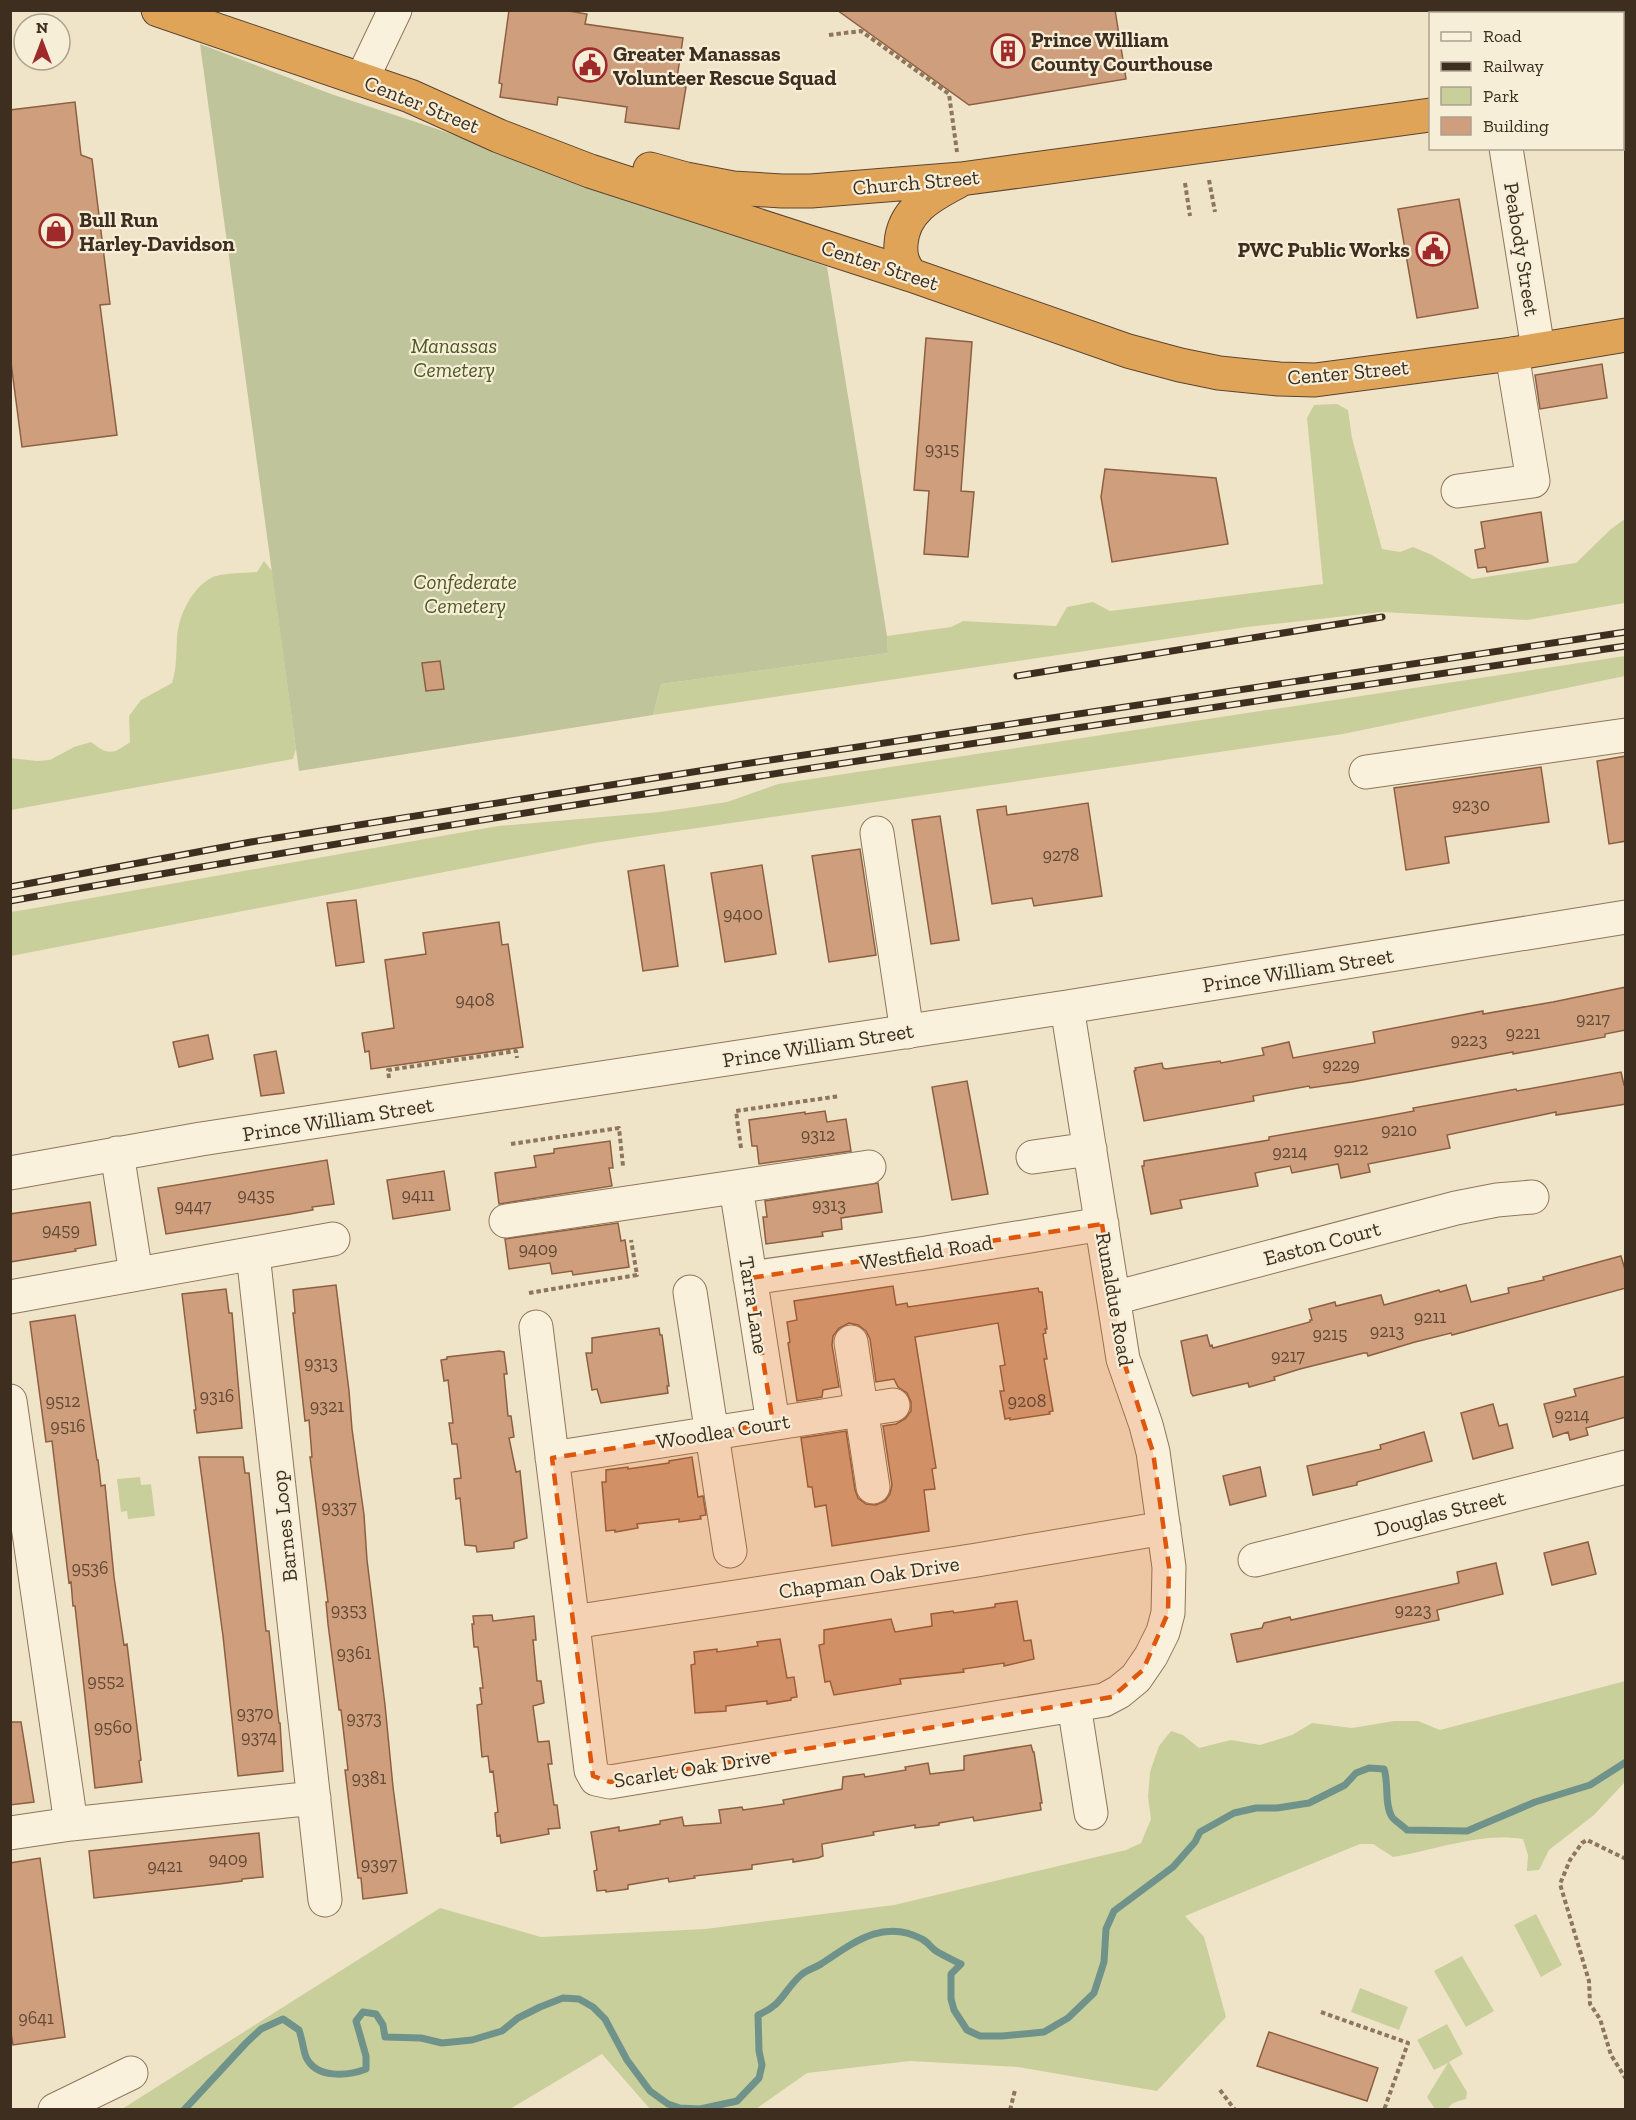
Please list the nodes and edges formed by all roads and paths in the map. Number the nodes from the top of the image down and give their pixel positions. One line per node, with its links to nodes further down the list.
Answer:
1 (158, 10): 4 (highway, Center Street)
2 (395, 10): 4 (street)
3 (829, 36): 8 (path)
4 (362, 79): 5 (highway, Center Street)
5 (410, 96): 8 (highway, Church Street); 13 (highway, Center Street)
6 (1429, 115): 8 (highway, Church Street)
7 (1506, 150): 15 (street, Peabody Street)
8 (959, 166): 13 (highway)
9 (1209, 180): 11 (path)
10 (1185, 183): 12 (path)
11 (1215, 212)
12 (1190, 216)
13 (910, 275): 15 (highway, Center Street)
14 (1626, 335): 15 (highway, Center Street)
15 (1525, 352): 16 (street, Peabody Street)
16 (1458, 491)
17 (1626, 735): 18 (street)
18 (1365, 772)
19 (877, 833): 22 (street)
20 (1626, 917): 21 (street, Prince William Street)
21 (1068, 1007): 22 (street, Prince William Street); 28 (street, Runaldue Road)
22 (907, 1032): 29 (street, Prince William Street)
23 (518, 1059): 24 (path)
24 (389, 1078)
25 (840, 1096): 27 (path)
26 (511, 1144): 31 (path)
27 (741, 1148)
28 (1090, 1149): 30 (street); 37 (street, Runaldue Road)
29 (117, 1153): 33 (street, Prince William Street); 41 (street)
30 (1033, 1157)
31 (623, 1166)
32 (869, 1167): 34 (street)
33 (10, 1173)
34 (736, 1187): 36 (street); 42 (street, Tarra Lane)
35 (1532, 1197): 46 (street, Easton Court)
36 (506, 1221)
37 (1102, 1224): 42 (street, Westfield Road); 46 (street, Runaldue Road)
38 (333, 1239): 40 (street)
39 (632, 1240): 44 (path)
40 (254, 1254): 41 (street); 63 (street, Barnes Loop)
41 (136, 1274): 45 (street)
42 (750, 1278): 52 (street, Tarra Lane)
43 (690, 1292): 53 (street)
44 (529, 1293)
45 (10, 1297)
46 (1113, 1298): 57 (street, Runaldue Road)
47 (536, 1327): 54 (street, Scarlet Oak Drive)
48 (851, 1342): 51 (street)
49 (10, 1401): 65 (street)
50 (893, 1405): 51 (street, Woodlea Court)
51 (861, 1410): 52 (street, Woodlea Court); 56 (street)
52 (773, 1423): 53 (street, Woodlea Court)
53 (712, 1433): 54 (street, Woodlea Court); 58 (street)
54 (552, 1458): 60 (street, Scarlet Oak Drive)
55 (1626, 1467): 59 (street, Douglas Street)
56 (873, 1487)
57 (1164, 1528): 60 (street, Chapman Oak Drive); 61 (street, Runaldue Road)
58 (730, 1551)
59 (1255, 1560)
60 (573, 1622): 62 (street, Scarlet Oak Drive)
61 (1151, 1656): 62 (street, Scarlet Oak Drive)
62 (1074, 1705): 64 (street)
63 (314, 1798): 65 (street); 68 (street, Barnes Loop)
64 (1091, 1814)
65 (71, 1824): 66 (street)
66 (10, 1833)
67 (1626, 1859): 71 (path)
68 (325, 1900)
69 (1321, 2012): 77 (path)
70 (131, 2073): 74 (street)
71 (1626, 2079)
72 (1015, 2090): 75 (path)
73 (1220, 2090): 76 (path)
74 (55, 2109)
75 (1010, 2109)
76 (1235, 2109)
77 (1384, 2109)

